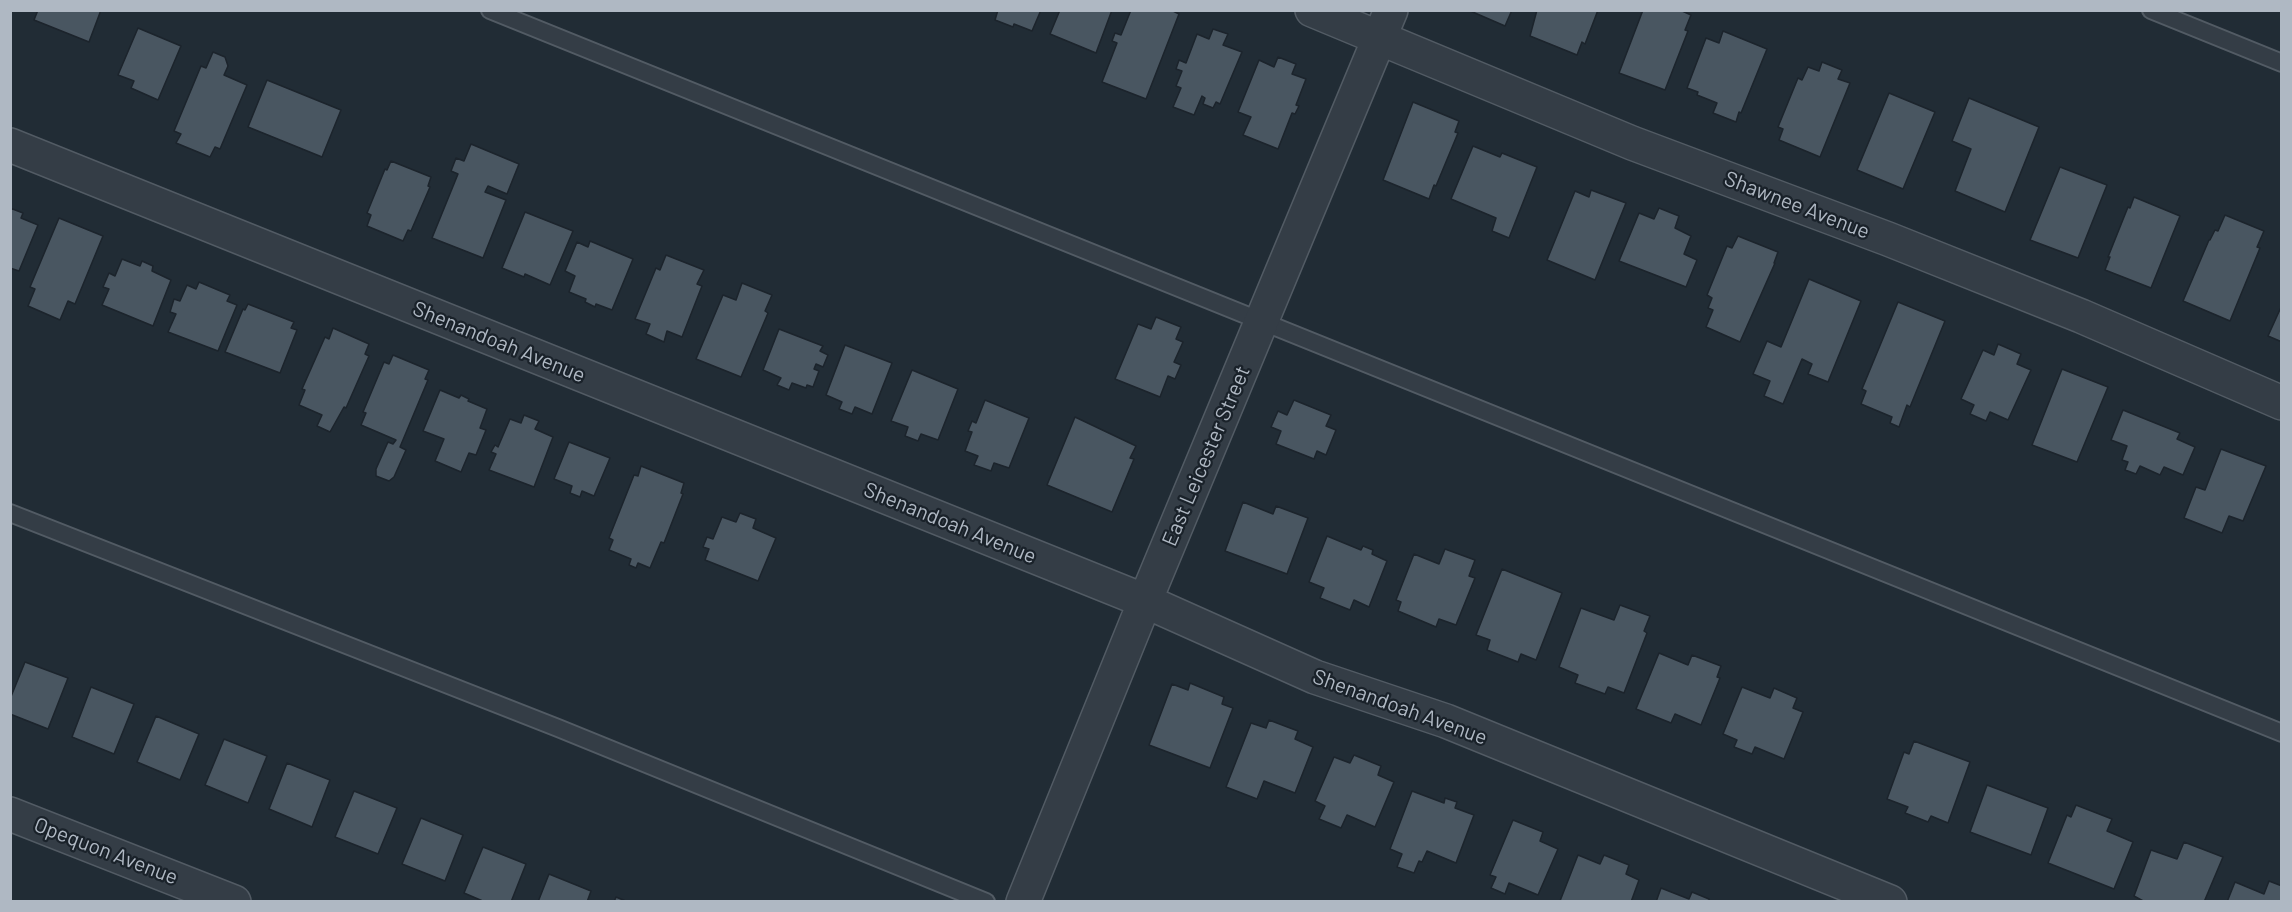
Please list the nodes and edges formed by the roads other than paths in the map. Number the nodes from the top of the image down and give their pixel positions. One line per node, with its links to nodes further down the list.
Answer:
1 (490, 10): 7 (lane)
2 (1312, 10): 4 (street, Shawnee Avenue)
3 (2151, 10): 5 (lane)
4 (1386, 24): 7 (street, East Leicester Street); 8 (street, Shawnee Avenue)
5 (2282, 63)
6 (10, 145): 10 (street, Shenandoah Avenue)
7 (1262, 322): 10 (street, East Leicester Street); 11 (lane)
8 (2282, 403)
9 (10, 513): 14 (lane)
10 (1145, 601): 15 (street, East Leicester Street); 16 (street, Shenandoah Avenue)
11 (2282, 733)
12 (10, 814): 13 (street, Opequon Avenue)
13 (234, 902)
14 (986, 902)
15 (1023, 902)
16 (1890, 902)

